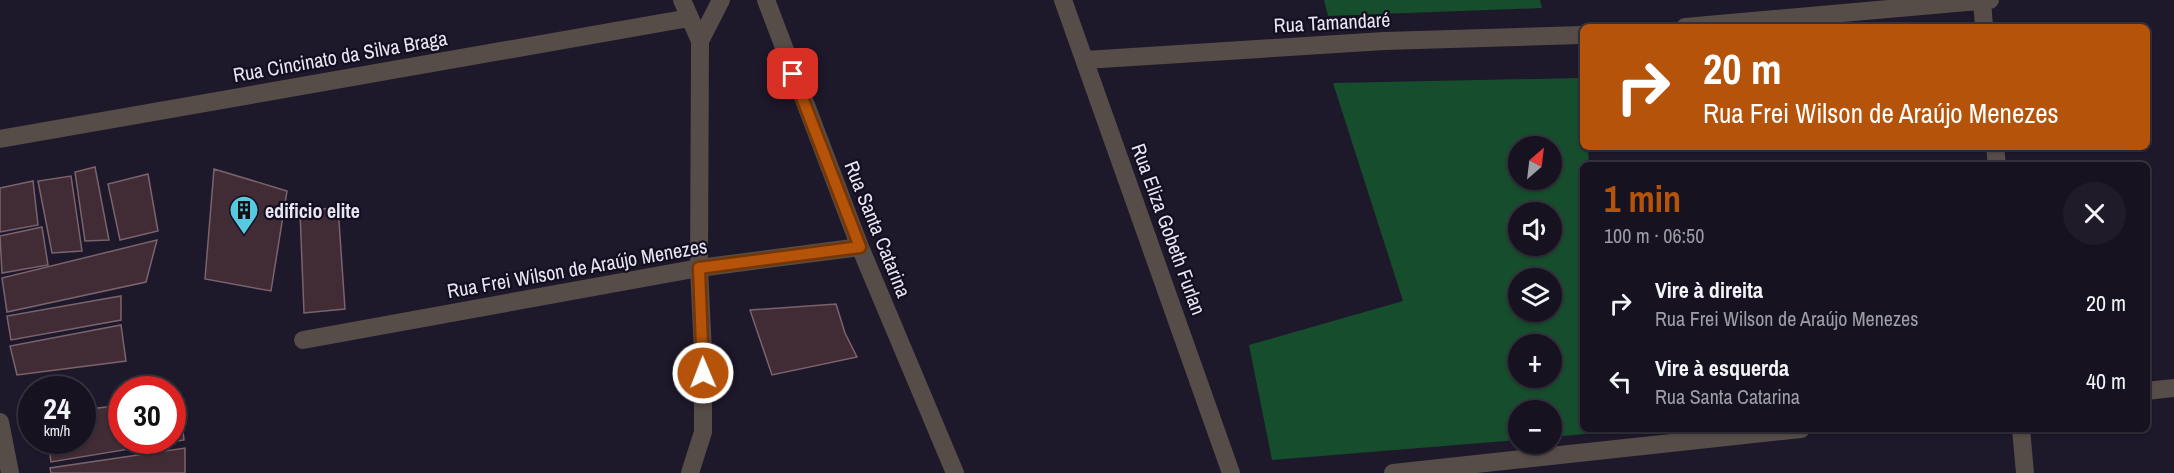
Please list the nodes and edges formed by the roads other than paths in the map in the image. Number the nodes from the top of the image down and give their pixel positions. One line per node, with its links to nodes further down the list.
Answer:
1 (682, 0): 7 (street)
2 (721, 0): 11 (street)
3 (766, 0): 14 (street, Rua Santa Catarina)
4 (1063, 0): 12 (street, Rua Eliza Gobeth Furlan)
5 (1982, 0): 6 (street); 8 (street); 9 (street)
6 (1990, 0)
7 (689, 18): 11 (street); 13 (street, Rua Cincinato da Silva Braga)
8 (1718, 24)
9 (1984, 24)
10 (1580, 35): 12 (street, Rua Tamandaré)
11 (700, 41): 15 (street)
12 (1085, 60): 25 (street, Rua Eliza Gobeth Furlan)
13 (0, 139)
14 (860, 247): 15 (street, Rua Frei Wilson de Araújo Menezes); 24 (street, Rua Santa Catarina)
15 (699, 268): 16 (street, Rua Frei Wilson de Araújo Menezes); 23 (street)
16 (303, 340)
17 (2174, 388): 18 (street)
18 (2150, 391)
19 (0, 422): 22 (street)
20 (1772, 432): 26 (street)
21 (2021, 432): 27 (street)
22 (10, 473)
23 (690, 473)
24 (955, 473)
25 (1231, 473)
26 (1393, 473)
27 (2025, 473)

